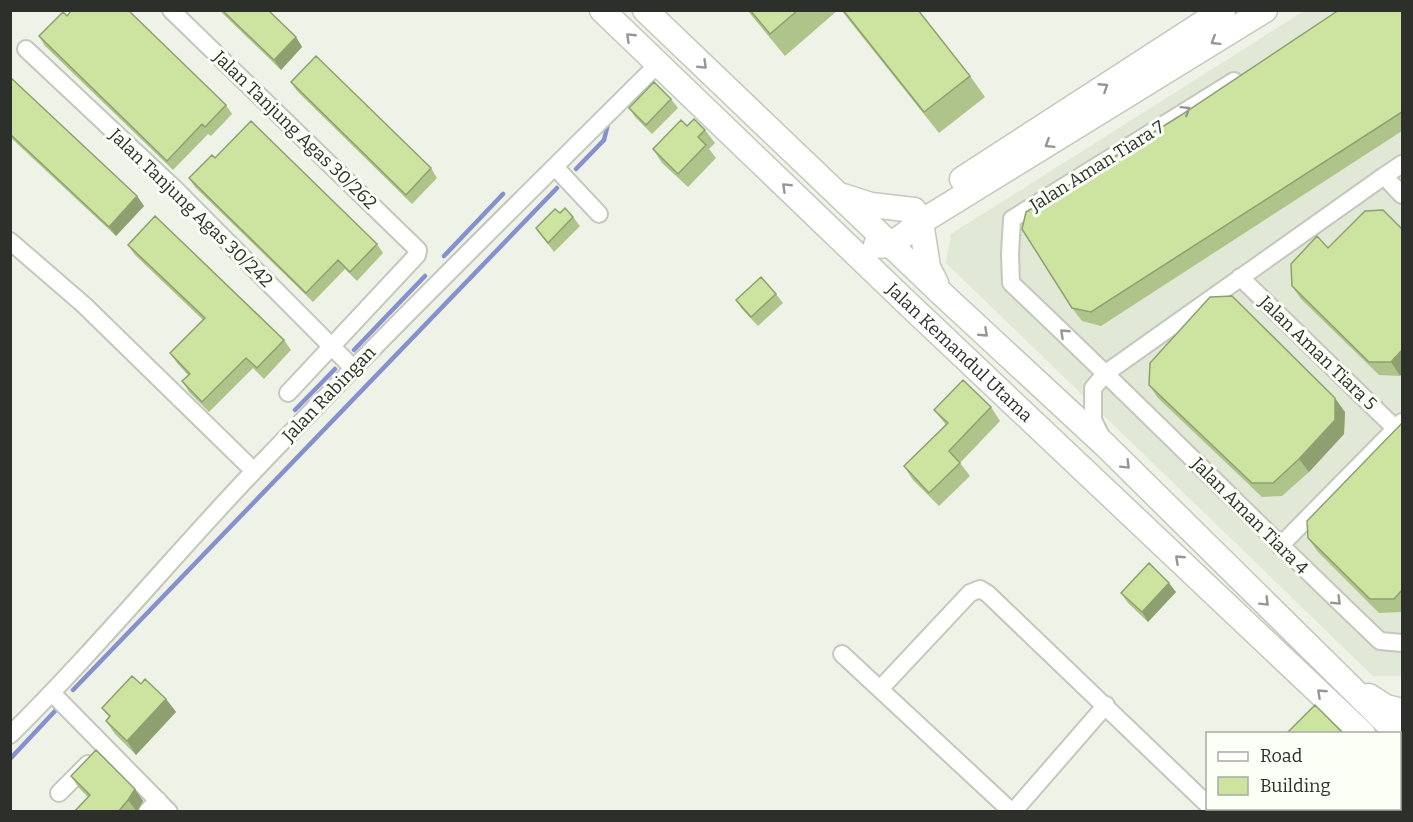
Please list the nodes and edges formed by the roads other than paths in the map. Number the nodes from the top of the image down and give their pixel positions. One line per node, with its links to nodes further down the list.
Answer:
1 (171, 10): 22 (street, Jalan Tanjung Agas 30/262)
2 (602, 10): 7 (street, one-way to 2)
3 (645, 10): 12 (street, Jalan Kemandul Utama, one-way to 12)
4 (1223, 10): 15 (street, one-way to 4)
5 (1265, 10): 15 (street, one-way to 15)
6 (26, 49): 22 (street, Jalan Tanjung Agas 30/242)
7 (658, 64): 10 (street, Jalan Rabingan); 16 (street, one-way to 7)
8 (1245, 73): 24 (street, Jalan Aman Tiara 7, one-way to 8)
9 (1402, 164): 11 (street)
10 (555, 167): 14 (street); 23 (street, Jalan Rabingan)
11 (1384, 176): 13 (street); 19 (street)
12 (838, 194): 15 (street); 18 (street, Jalan Kemandul Utama)
13 (1402, 195)
14 (599, 214)
15 (917, 216): 18 (street); 20 (street)
16 (828, 227): 18 (street); 21 (street)
17 (10, 241): 28 (street)
18 (884, 243): 20 (street, Jalan Kemandul Utama); 21 (street, Jalan Kemandul Utama)
19 (1240, 277): 24 (street); 26 (street, Jalan Aman Tiara 5)
20 (941, 293): 27 (street, Jalan Kemandul Utama, one-way to 27)
21 (906, 302): 37 (street, Jalan Kemandul Utama, one-way to 21)
22 (331, 346): 23 (street, Jalan Tanjung Agas 30/242); 25 (street)
23 (354, 369): 28 (street, Jalan Rabingan)
24 (1107, 373): 27 (street); 29 (street, Jalan Aman Tiara 4)
25 (288, 393)
26 (1399, 426): 29 (street)
27 (1106, 445): 32 (street, Jalan Kemandul Utama, one-way to 32)
28 (254, 471): 34 (street, Jalan Rabingan)
29 (1280, 546): 30 (street, Jalan Aman Tiara 4, one-way to 30)
30 (1402, 643)
31 (843, 654): 33 (street)
32 (1344, 681): 36 (street); 38 (street, Jalan Kemandul Utama)
33 (880, 689): 35 (street); 44 (street)
34 (52, 693): 39 (street, Jalan Rabingan); 40 (street)
35 (1106, 705): 42 (street); 44 (street)
36 (1402, 711)
37 (1358, 730)
38 (1397, 732)
39 (10, 735)
40 (106, 746): 41 (street); 43 (street)
41 (59, 793)
42 (1206, 803)
43 (158, 808)
44 (1013, 812)

